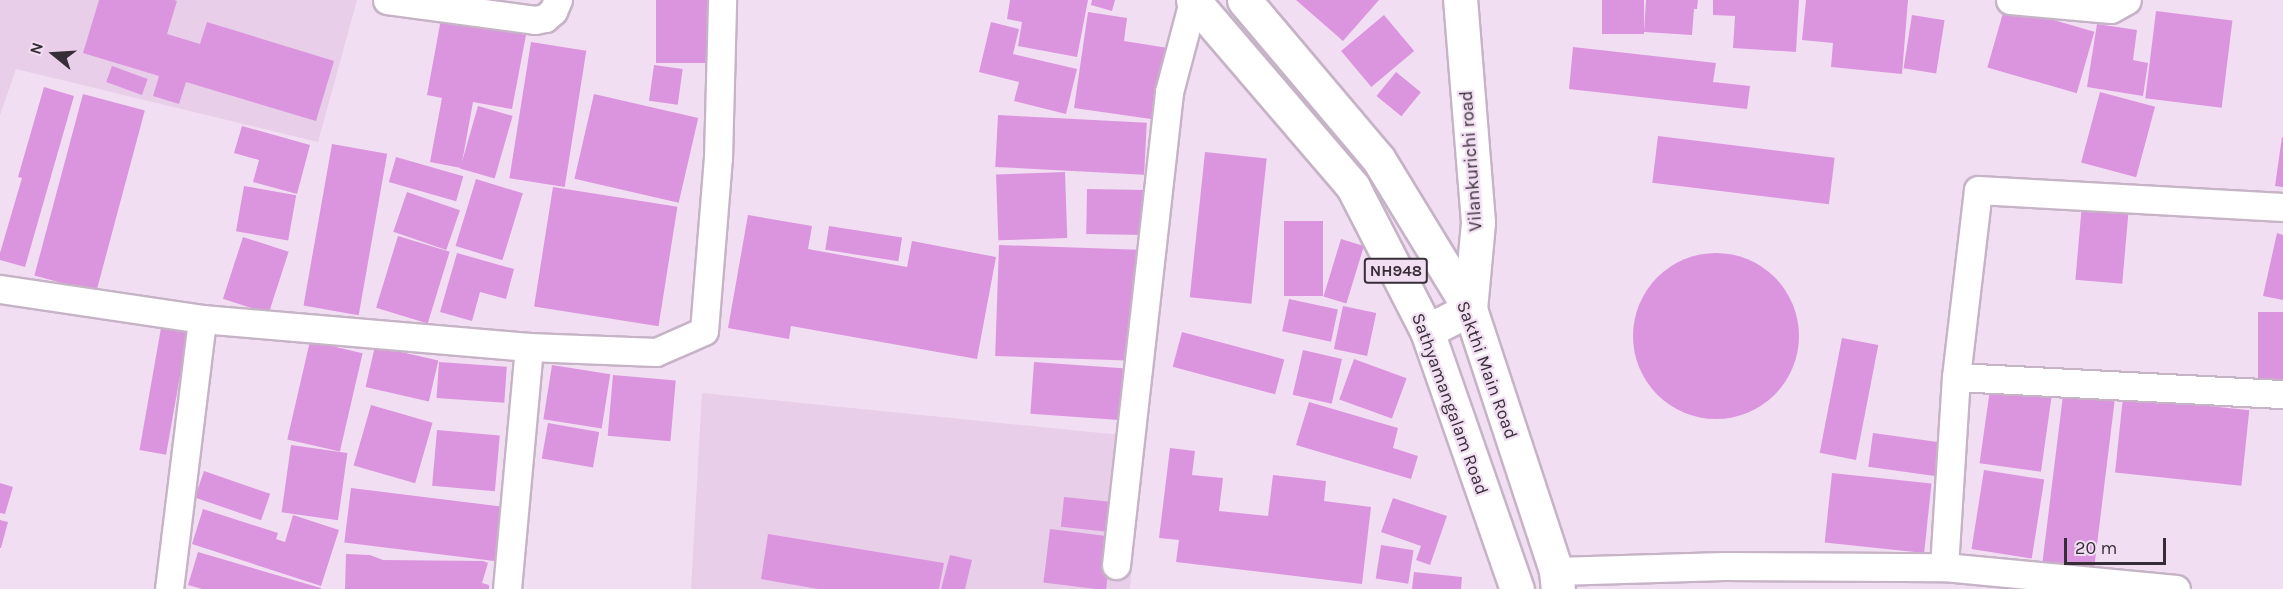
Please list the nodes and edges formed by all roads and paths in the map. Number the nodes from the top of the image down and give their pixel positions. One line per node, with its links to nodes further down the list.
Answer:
1 (387, 0): 2 (street)
2 (558, 0)
3 (722, 0): 14 (street)
4 (1193, 0): 13 (main road, Sathyamangalam Road / NH948); 17 (street)
5 (1244, 0): 11 (main road, Sakthi Main Road / NH948)
6 (1460, 0): 11 (main road, Vilankurichi road)
7 (2010, 0): 8 (street)
8 (2127, 0)
9 (2283, 207): 15 (street)
10 (0, 289): 12 (street)
11 (1470, 309): 13 (main road); 19 (main road, Sakthi Main Road / NH948)
12 (202, 319): 14 (street); 20 (street)
13 (1427, 331): 22 (main road, Sathyamangalam Road / NH948)
14 (529, 347): 21 (street)
15 (1956, 377): 16 (street); 18 (street)
16 (2283, 394)
17 (1116, 565)
18 (1944, 567): 19 (street); 23 (street)
19 (1557, 580)
20 (169, 589)
21 (507, 589)
22 (1517, 589)
23 (2176, 589)

